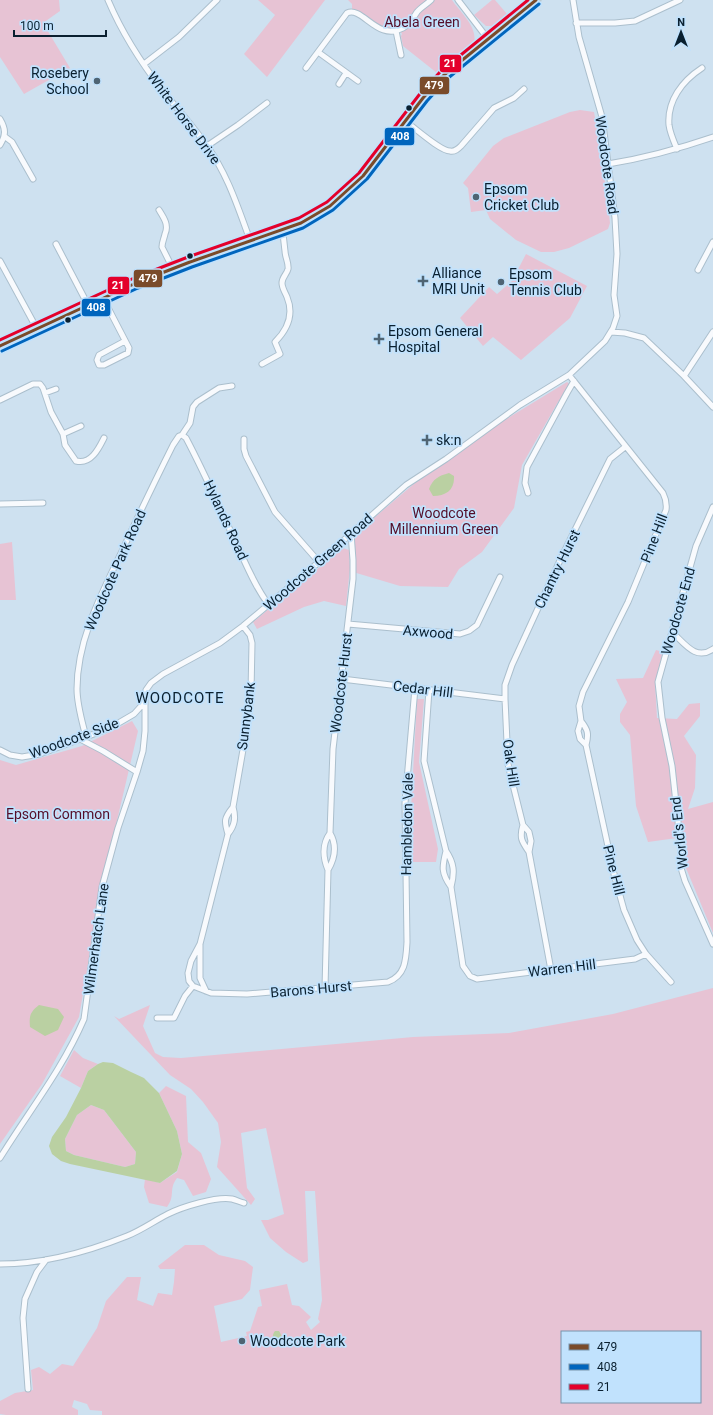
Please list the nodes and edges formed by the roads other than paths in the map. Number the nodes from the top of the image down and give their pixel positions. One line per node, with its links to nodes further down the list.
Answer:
1 (108, 0): 13 (street, White Horse Drive)
2 (217, 0): 13 (street)
3 (432, 0): 9 (street)
4 (458, 0): 10 (street)
5 (536, 0): 10 (highway)
6 (573, 0): 8 (street, Woodcote Road)
7 (680, 0): 8 (street)
8 (576, 23): 28 (street, Woodcote Road)
9 (396, 30): 11 (street); 12 (street)
10 (488, 39): 22 (highway)
11 (318, 52): 14 (street); 16 (street)
12 (401, 55)
13 (144, 64): 26 (street, White Horse Drive)
14 (306, 68)
15 (702, 68): 27 (street)
16 (346, 73): 17 (street); 18 (street)
17 (358, 82)
18 (339, 84)
19 (524, 89): 22 (street)
20 (267, 103): 26 (street)
21 (0, 119): 23 (street)
22 (405, 121): 31 (highway)
23 (4, 136): 25 (street); 29 (street)
24 (713, 137): 27 (street)
25 (0, 145)
26 (207, 146): 32 (street, White Horse Drive)
27 (677, 149): 28 (street)
28 (608, 164): 41 (street, Woodcote Road)
29 (33, 179)
30 (159, 210): 36 (street)
31 (282, 230): 32 (highway); 45 (street)
32 (250, 240): 36 (highway)
33 (713, 242): 37 (street)
34 (56, 244): 39 (street)
35 (0, 261): 40 (street)
36 (173, 269): 38 (highway)
37 (698, 270)
38 (103, 298): 39 (highway); 43 (street)
39 (88, 305): 40 (highway)
40 (37, 329): 44 (highway)
41 (611, 332): 46 (street, Woodcote Green Road); 47 (street)
42 (713, 332): 47 (street)
43 (125, 341): 43 (street)
44 (0, 346)
45 (262, 364)
46 (569, 375): 48 (street, Pine Hill); 64 (street, Woodcote Green Road)
47 (684, 376): 53 (street)
48 (574, 381): 59 (street, Pine Hill); 60 (street)
49 (232, 386): 56 (street, Woodcote Park Road)
50 (56, 389): 51 (street)
51 (45, 393): 52 (street); 55 (street)
52 (0, 400)
53 (713, 407)
54 (81, 426): 55 (street)
55 (63, 434): 57 (street)
56 (182, 436): 67 (street, Hylands Road); 79 (street, Woodcote Park Road)
57 (104, 438)
58 (244, 439): 65 (street)
59 (625, 447): 75 (street, Chantry Hurst); 78 (street, Pine Hill)
60 (528, 493)
61 (43, 503): 62 (street)
62 (0, 504)
63 (713, 507): 70 (street, Woodcote End)
64 (351, 533): 65 (street, Woodcote Green Road); 68 (street, Woodcote Hurst)
65 (320, 562): 67 (street, Woodcote Green Road)
66 (500, 577): 68 (street, Axwood)
67 (270, 605): 69 (street, Woodcote Green Road)
68 (348, 624): 72 (street, Woodcote Hurst)
69 (243, 626): 76 (street, Woodcote Green Road); 84 (street, Sunnybank)
70 (673, 633): 71 (street); 77 (street, Woodcote End)
71 (713, 649)
72 (342, 679): 73 (street, Cedar Hill); 86 (street, Woodcote Hurst)
73 (414, 688): 74 (street, Cedar Hill); 95 (street, Hambledon Vale)
74 (428, 690): 75 (street, Cedar Hill); 88 (street)
75 (505, 699): 85 (street, Oak Hill)
76 (144, 703): 79 (street, Woodcote Side); 83 (street, Wilmerhatch Lane)
77 (662, 718): 93 (street, World's End)
78 (581, 721): 81 (street, Pine Hill); 81 (street, Pine Hill)
79 (86, 737): 80 (street, Woodcote Side)
80 (80, 739): 82 (street, Woodcote Side); 83 (street)
81 (586, 745): 94 (street, Pine Hill)
82 (0, 750)
83 (137, 772): 102 (street, Wilmerhatch Lane)
84 (233, 807): 87 (street, Sunnybank); 87 (street, Sunnybank)
85 (523, 825): 89 (street, Oak Hill); 89 (street, Oak Hill)
86 (330, 833): 90 (street, Woodcote Hurst); 90 (street, Woodcote Hurst)
87 (228, 834): 92 (street, Sunnybank)
88 (446, 851): 91 (street); 91 (street)
89 (529, 852): 96 (street, Oak Hill)
90 (328, 870): 99 (street, Woodcote Hurst)
91 (451, 887): 96 (street, Warren Hill)
92 (200, 944): 98 (street, Sunnybank); 100 (street, Sunnybank)
93 (713, 944)
94 (646, 954): 96 (street, Warren Hill); 97 (street, Pine Hill)
95 (405, 961): 99 (street, Barons Hurst)
96 (551, 970)
97 (671, 982)
98 (193, 986): 100 (street); 101 (street)
99 (325, 988): 100 (street, Barons Hurst)
100 (206, 991)
101 (157, 1018)
102 (0, 1158)
103 (244, 1203): 104 (street)
104 (46, 1260): 105 (street); 106 (street)
105 (0, 1264)
106 (28, 1389)

